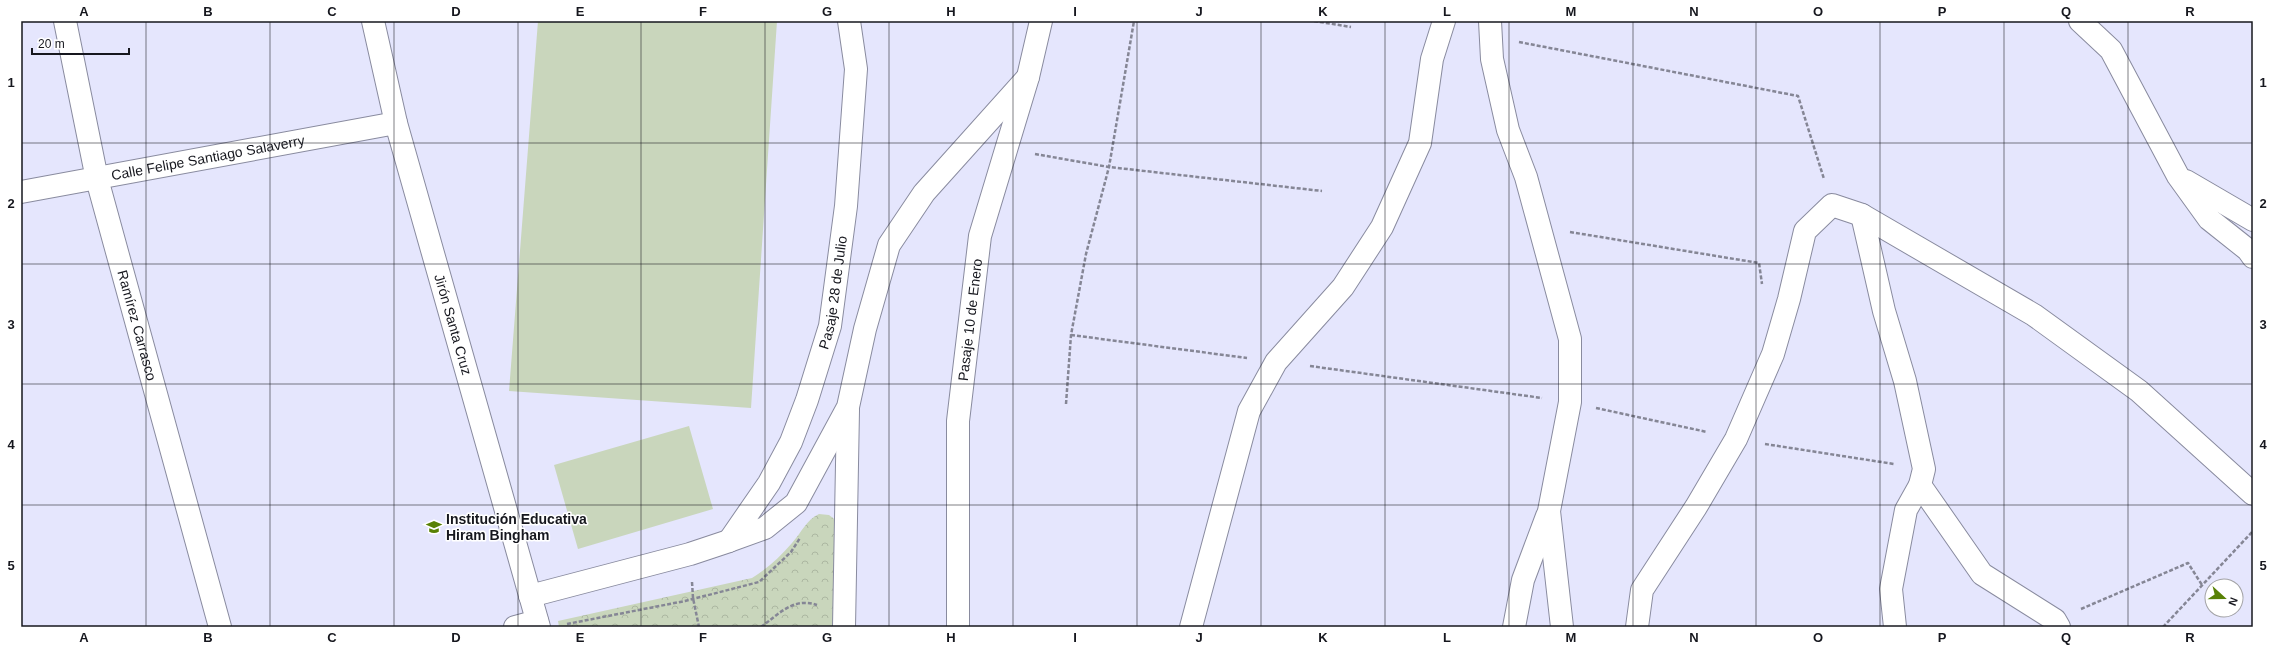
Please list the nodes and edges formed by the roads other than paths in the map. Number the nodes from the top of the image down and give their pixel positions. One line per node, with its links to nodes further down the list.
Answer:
1 (65, 21): 11 (street, Ramírez Carrasco)
2 (373, 21): 9 (street, Jirón Santa Cruz)
3 (850, 21): 20 (street, Pasaje 28 de Julio)
4 (1041, 21): 8 (street, Pasaje 10 de Enero)
5 (1444, 21): 28 (street)
6 (2080, 21): 10 (street)
7 (1490, 29): 19 (street)
8 (1028, 77): 16 (street); 27 (street, Pasaje 10 de Enero)
9 (396, 122): 11 (street, Calle Felipe Santiago Salaverry); 21 (street, Jirón Santa Cruz)
10 (2178, 176): 14 (street); 15 (street)
11 (97, 179): 12 (street, Calle Felipe Santiago Salaverry); 24 (street, Ramírez Carrasco)
12 (21, 192)
13 (1862, 215): 17 (street); 18 (street); 31 (street)
14 (2253, 220)
15 (2253, 257)
16 (848, 407): 20 (street); 26 (street)
17 (1922, 477): 23 (street); 32 (street)
18 (2253, 494)
19 (1549, 511): 29 (street); 30 (street)
20 (729, 541): 21 (street)
21 (530, 596): 22 (street, Jirón Santa Cruz)
22 (538, 624): 25 (street)
23 (2057, 624)
24 (220, 627)
25 (515, 627)
26 (844, 627)
27 (958, 627)
28 (1191, 627)
29 (1514, 627)
30 (1562, 627)
31 (1637, 627)
32 (1895, 627)

